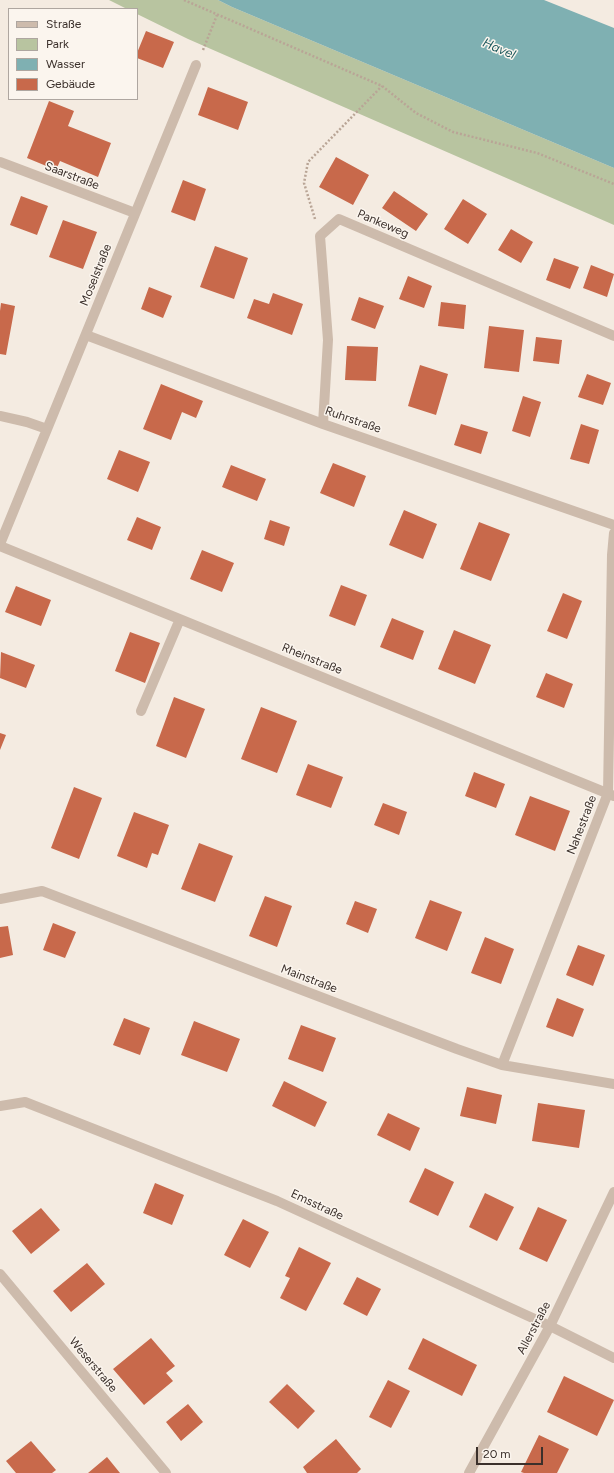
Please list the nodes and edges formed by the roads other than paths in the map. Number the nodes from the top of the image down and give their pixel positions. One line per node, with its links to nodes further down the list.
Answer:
1 (196, 65): 3 (street, Moselstraße)
2 (0, 162): 3 (street, Saarstraße)
3 (135, 213): 4 (street, Moselstraße)
4 (86, 335): 7 (street, Ruhrstraße); 8 (street, Moselstraße)
5 (614, 336): 7 (street, Pankeweg)
6 (0, 416): 8 (street)
7 (323, 424): 9 (street, Ruhrstraße)
8 (48, 429): 11 (street, Moselstraße)
9 (614, 524)
10 (614, 533): 14 (street, Nahestraße)
11 (0, 545): 12 (street, Rheinstraße)
12 (180, 619): 13 (street); 14 (street, Rheinstraße)
13 (141, 711)
14 (611, 794): 16 (street, Nahestraße)
15 (0, 900): 16 (street, Mainstraße)
16 (502, 1065): 17 (street, Mainstraße)
17 (614, 1084)
18 (0, 1106): 21 (street, Emsstraße)
19 (614, 1192): 21 (street, Allerstraße)
20 (0, 1274): 23 (street, Weserstraße)
21 (550, 1326): 22 (street, Emsstraße); 24 (street, Allerstraße)
22 (614, 1358)
23 (166, 1473)
24 (469, 1473)

